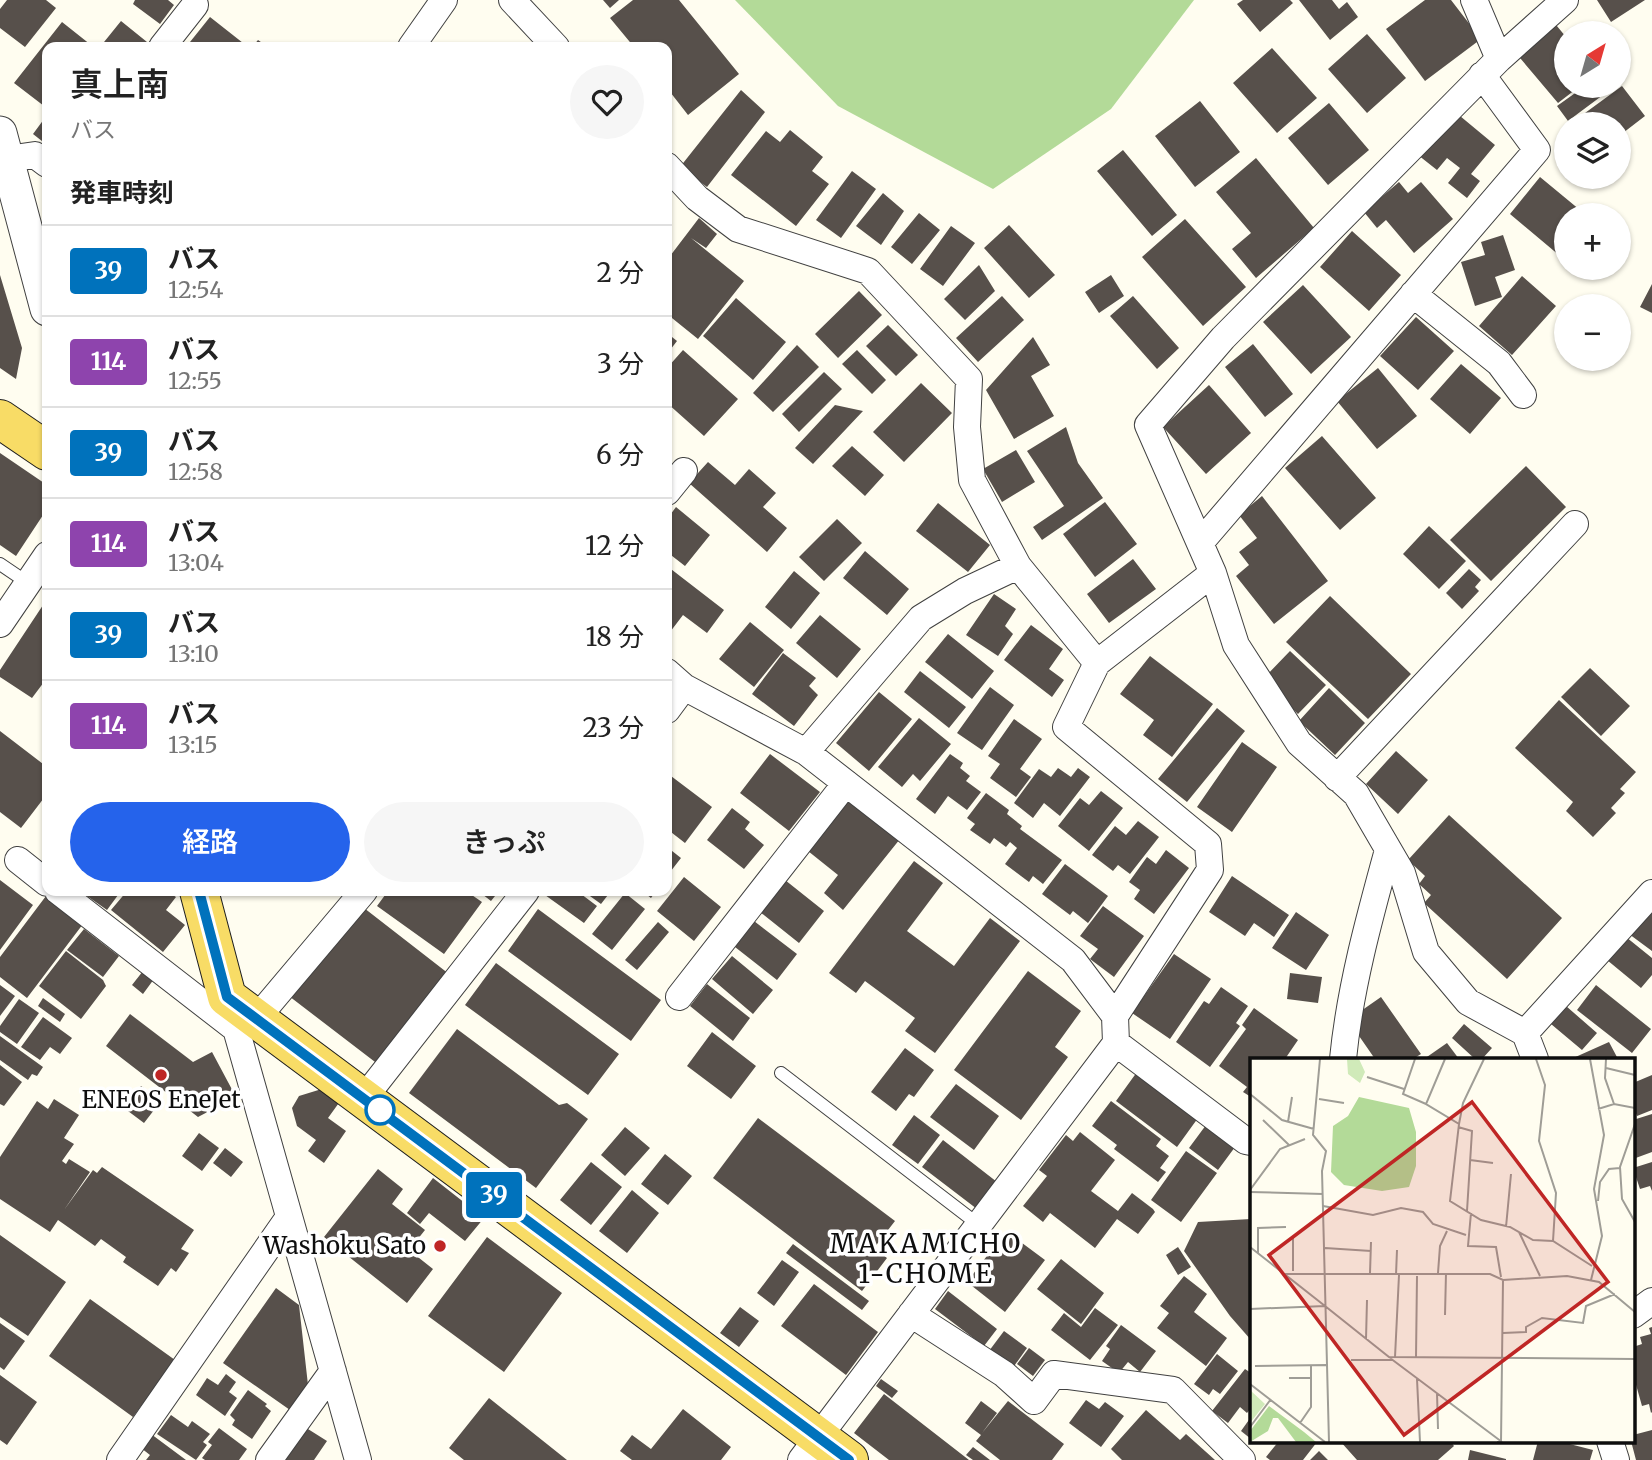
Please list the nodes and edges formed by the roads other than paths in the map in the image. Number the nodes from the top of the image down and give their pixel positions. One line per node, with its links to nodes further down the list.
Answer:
1 (444, 0): 7 (street)
2 (512, 0): 8 (street)
3 (1474, 0): 9 (street)
4 (1565, 0): 9 (street)
5 (195, 5): 6 (street)
6 (166, 42)
7 (415, 42)
8 (551, 42)
9 (1490, 67): 14 (street); 21 (street)
10 (3, 146): 11 (street); 13 (street)
11 (42, 160)
12 (672, 171): 24 (street)
13 (42, 290)
14 (1413, 294): 15 (street); 21 (street)
15 (1523, 395)
16 (0, 419): 17 (main road)
17 (42, 448)
18 (684, 471): 19 (street)
19 (672, 486)
20 (1574, 523): 31 (street)
21 (1200, 543): 25 (street)
22 (42, 562): 26 (street)
23 (0, 564): 26 (lane)
24 (1018, 566): 28 (street); 30 (street)
25 (1213, 573): 28 (street); 31 (street)
26 (28, 583): 27 (street)
27 (0, 624)
28 (1097, 663): 43 (street)
29 (676, 680): 30 (street)
30 (806, 752): 32 (street)
31 (1337, 778): 33 (street)
32 (846, 783): 41 (street); 43 (street)
33 (1388, 850): 44 (street); 46 (street)
34 (18, 860): 35 (street)
35 (42, 879)
36 (1652, 893): 44 (street)
37 (65, 896): 42 (street)
38 (201, 896): 42 (main road)
39 (359, 896): 42 (street)
40 (522, 896): 49 (street)
41 (679, 997)
42 (240, 1015): 49 (main road); 51 (street)
43 (1115, 1016): 45 (street)
44 (1525, 1033): 47 (street)
45 (1116, 1043): 50 (street); 52 (street)
46 (1343, 1058)
47 (1535, 1058)
48 (781, 1073): 52 (lane)
49 (364, 1098): 58 (main road)
50 (1250, 1142)
51 (289, 1217): 56 (street); 59 (street)
52 (979, 1225): 55 (street)
53 (1652, 1301): 54 (street)
54 (1634, 1313)
55 (911, 1314): 58 (street); 63 (street)
56 (333, 1371): 60 (street); 61 (street)
57 (1610, 1442): 64 (street)
58 (810, 1448): 62 (main road)
59 (120, 1460)
60 (269, 1460)
61 (358, 1460)
62 (849, 1460)
63 (1242, 1460)
64 (1616, 1460)

